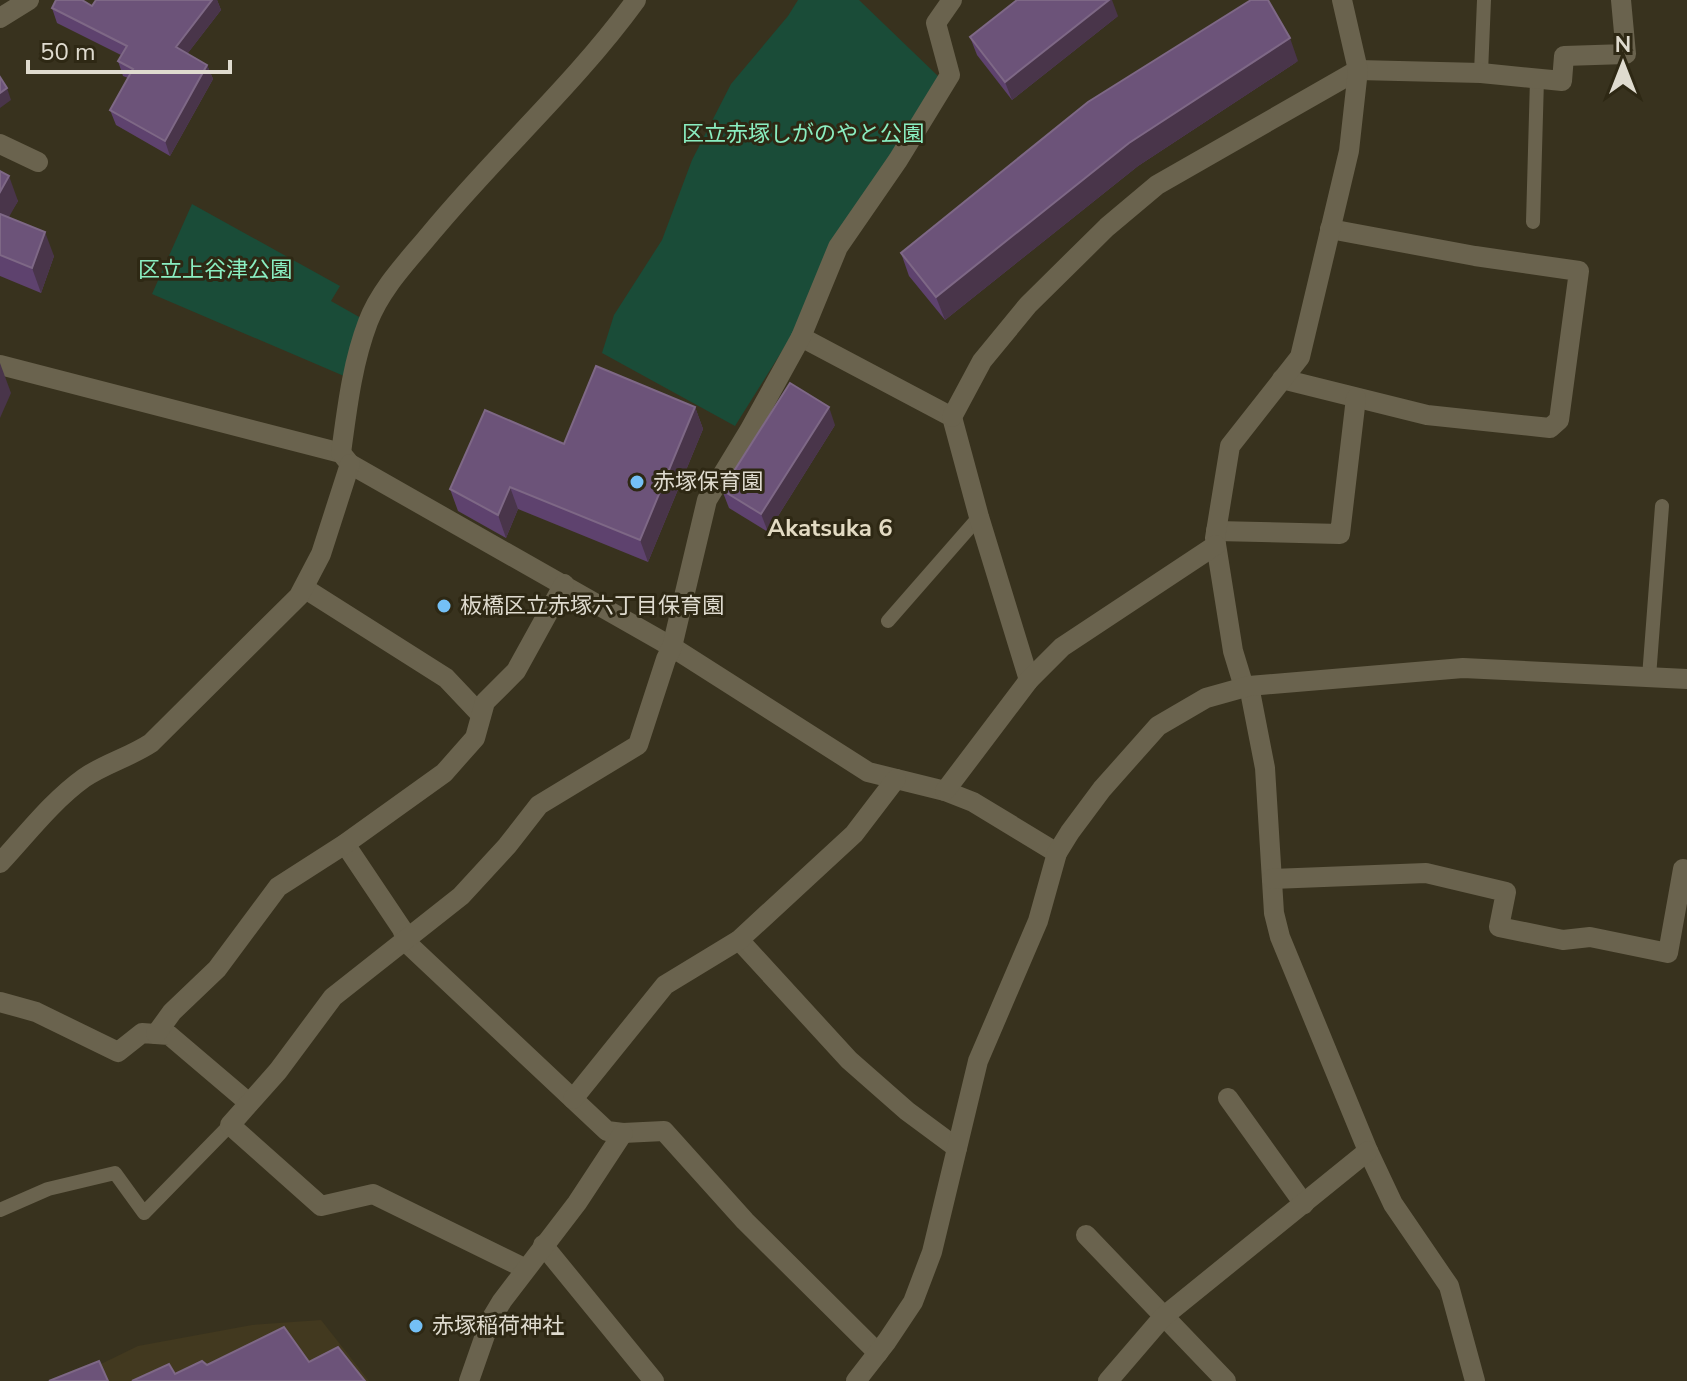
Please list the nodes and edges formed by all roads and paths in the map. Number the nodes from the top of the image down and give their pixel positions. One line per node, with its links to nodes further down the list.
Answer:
1 (29, 0): 7 (street)
2 (636, 0): 20 (street)
3 (952, 0): 15 (street)
4 (1342, 0): 8 (street)
5 (1484, 0): 9 (lane)
6 (1621, 0): 10 (street)
7 (0, 18)
8 (1358, 70): 9 (street); 14 (street); 19 (street)
9 (1481, 73): 10 (street)
10 (1537, 79): 13 (lane)
11 (0, 144): 12 (street)
12 (38, 162)
13 (1533, 222)
14 (1330, 229): 17 (street); 18 (street)
15 (801, 337): 19 (street); 27 (street)
16 (0, 365): 20 (street)
17 (1282, 379): 18 (street); 23 (street)
18 (1356, 398): 23 (street)
19 (952, 417): 22 (street)
20 (345, 459): 24 (street); 25 (street)
21 (1662, 506): 28 (lane)
22 (979, 517): 26 (lane); 30 (street)
23 (1216, 538): 30 (street); 31 (street)
24 (564, 584): 27 (street); 32 (street)
25 (304, 588): 32 (street); 37 (street)
26 (888, 621)
27 (672, 647): 33 (street); 40 (street)
28 (1649, 677): 29 (street); 31 (street)
29 (1687, 679)
30 (1029, 680): 34 (street)
31 (1246, 687): 36 (street); 39 (street)
32 (481, 715): 35 (street)
33 (896, 779): 34 (street); 41 (street)
34 (945, 791): 36 (street)
35 (345, 844): 40 (street); 43 (street)
36 (1057, 853): 49 (street)
37 (0, 863)
38 (1687, 870): 39 (street)
39 (1272, 879): 50 (street)
40 (405, 937): 45 (street); 46 (street)
41 (739, 940): 45 (street); 49 (street)
42 (0, 1002): 43 (street)
43 (156, 1034): 46 (street)
44 (1228, 1098): 51 (street)
45 (573, 1099): 48 (street)
46 (249, 1103): 47 (street)
47 (230, 1125): 52 (lane); 55 (street)
48 (623, 1133): 54 (street); 57 (street)
49 (957, 1148): 57 (street)
50 (1368, 1151): 51 (street); 63 (street)
51 (1304, 1204): 56 (street)
52 (0, 1210)
53 (1086, 1235): 56 (street)
54 (543, 1245): 55 (street); 59 (street)
55 (524, 1268): 58 (street)
56 (1163, 1317): 61 (street); 62 (street)
57 (878, 1353): 60 (street)
58 (469, 1381)
59 (654, 1381)
60 (856, 1381)
61 (1108, 1381)
62 (1226, 1381)
63 (1475, 1381)

